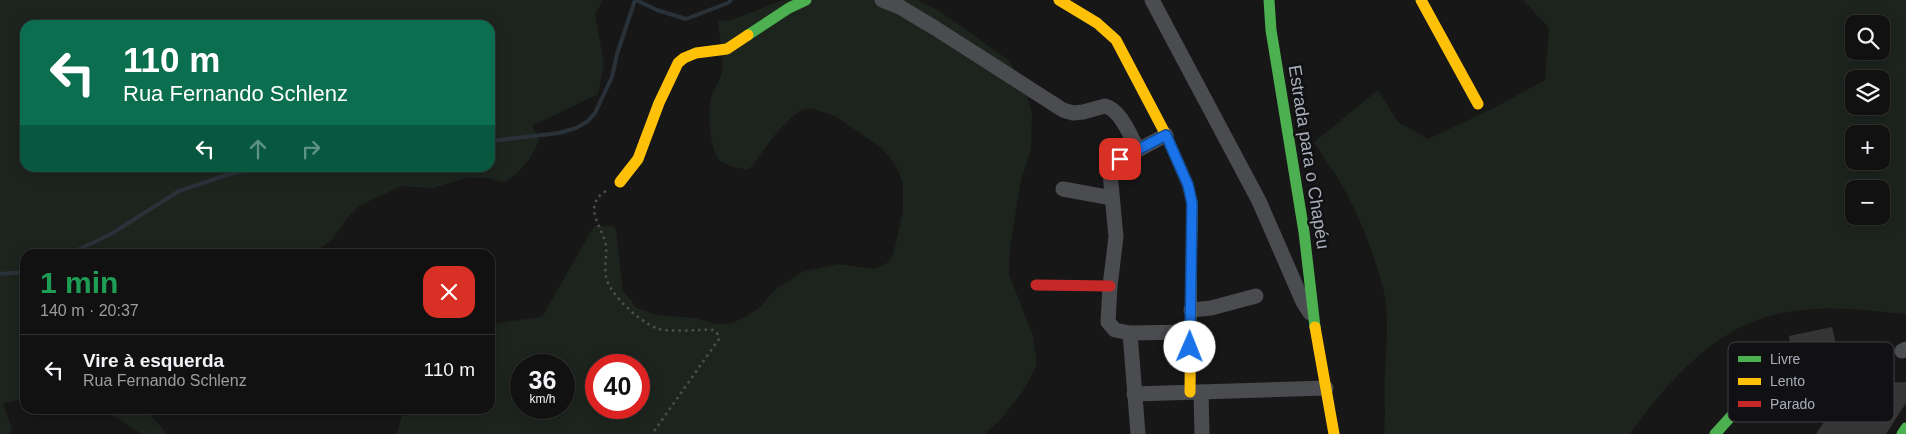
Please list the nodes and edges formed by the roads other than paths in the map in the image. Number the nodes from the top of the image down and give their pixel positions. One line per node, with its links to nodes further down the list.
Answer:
1 (806, 0): 10 (street)
2 (882, 0): 9 (street)
3 (1059, 0): 8 (street)
4 (1152, 0): 17 (street)
5 (1270, 0): 17 (street, Estrada para o Chapéu)
6 (1422, 0): 7 (street)
7 (1478, 104)
8 (1166, 135): 9 (street); 16 (street)
9 (1138, 149): 12 (street)
10 (620, 182)
11 (1063, 189): 12 (street)
12 (1112, 198): 14 (street)
13 (1036, 285): 14 (street)
14 (1110, 286): 19 (street)
15 (1256, 296): 16 (street)
16 (1191, 310): 18 (street)
17 (1314, 319): 20 (street, Estrada para o Chapéu)
18 (1190, 332): 19 (street); 21 (street)
19 (1130, 333): 22 (street)
20 (1326, 388): 21 (street); 27 (street, Estrada para o Chapéu)
21 (1195, 392): 22 (street); 26 (street)
22 (1134, 394): 25 (street)
23 (1728, 421): 28 (street)
24 (1906, 428): 29 (street)
25 (1138, 434)
26 (1202, 434)
27 (1334, 434)
28 (1715, 434)
29 (1902, 434)

